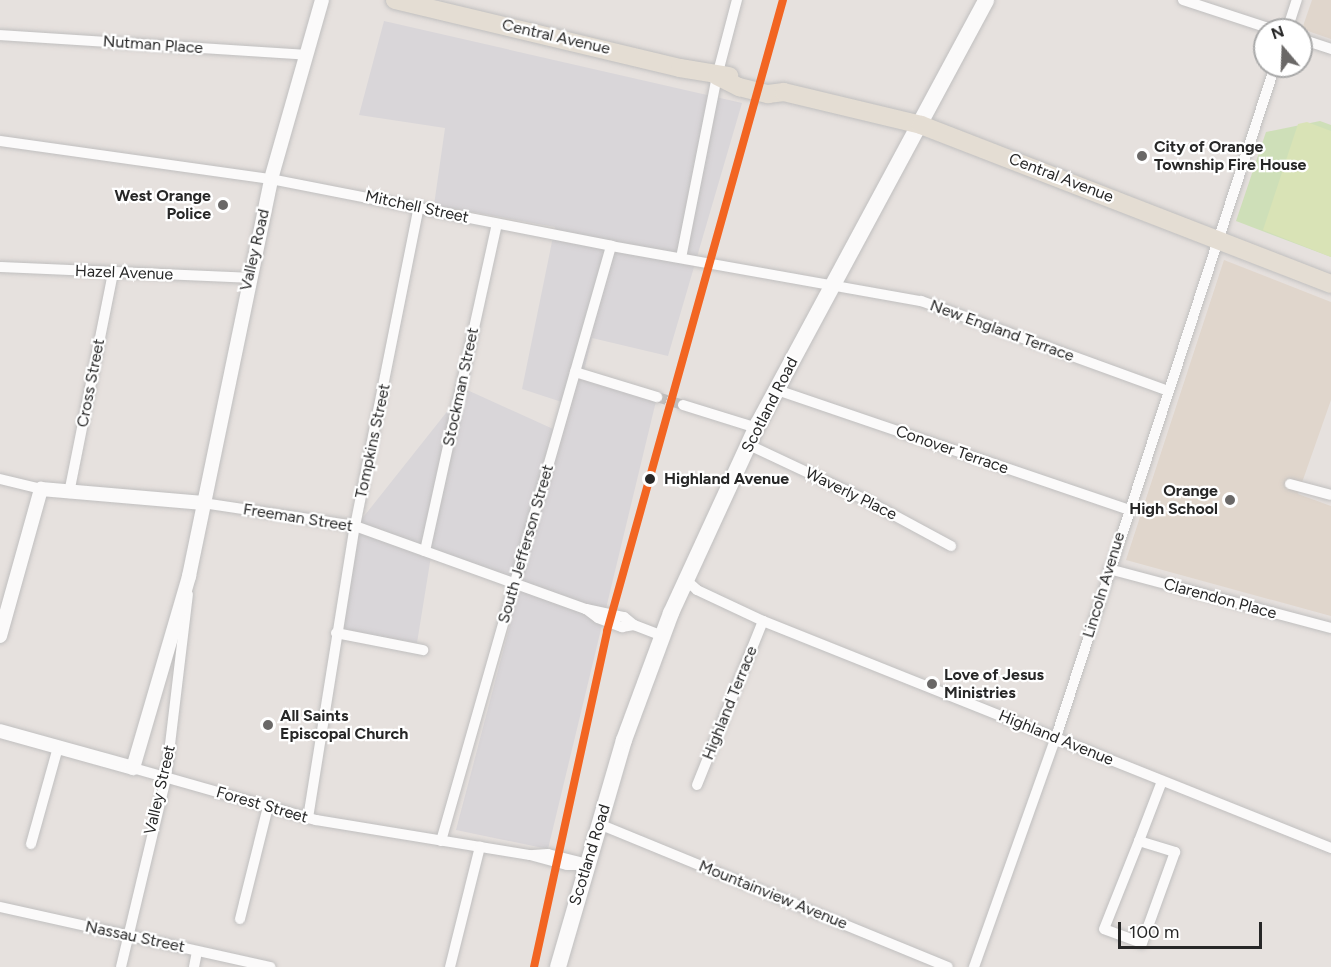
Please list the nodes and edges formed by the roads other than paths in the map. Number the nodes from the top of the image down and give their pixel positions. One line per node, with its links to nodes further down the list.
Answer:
1 (322, 0): 12 (street, Valley Road)
2 (395, 0): 13 (main road, Central Avenue)
3 (737, 0): 13 (street)
4 (986, 0): 15 (main road, Scotland Road)
5 (1184, 0): 8 (street)
6 (1297, 0): 7 (street)
7 (1291, 18)
8 (1253, 23)
9 (0, 35): 12 (street, Nutman Place)
10 (1313, 43): 11 (street)
11 (1331, 49)
12 (306, 55): 17 (street, Valley Road)
13 (717, 76): 15 (main road, Central Avenue); 22 (street)
14 (1271, 78): 20 (street, Lincoln Avenue)
15 (921, 125): 20 (main road, Central Avenue); 27 (main road, Scotland Road)
16 (0, 141): 17 (street, Mitchell Street)
17 (271, 178): 18 (street, Mitchell Street); 25 (street, Valley Road)
18 (419, 206): 19 (street, Mitchell Street); 42 (street, Tompkins Street)
19 (497, 224): 21 (street, Mitchell Street); 44 (street, Stockman Street)
20 (1218, 238): 26 (main road, Central Avenue); 30 (street, Lincoln Avenue)
21 (611, 246): 22 (street, Mitchell Street); 28 (street, South Jefferson Street)
22 (681, 258): 27 (street, Mitchell Street)
23 (0, 267): 24 (street, Hazel Avenue)
24 (113, 273): 25 (street, Hazel Avenue); 38 (street, Cross Street)
25 (249, 278): 40 (street, Valley Road)
26 (1331, 284)
27 (833, 285): 29 (main road, Scotland Road); 30 (street, New England Terrace)
28 (575, 372): 31 (street); 48 (street, South Jefferson Street)
29 (777, 390): 33 (main road, Scotland Road); 41 (street, Conover Terrace)
30 (1168, 391): 41 (street, Lincoln Avenue)
31 (657, 397)
32 (683, 405): 33 (street)
33 (757, 428): 34 (main road, Scotland Road)
34 (749, 445): 43 (street, Waverly Place); 47 (main road, Scotland Road)
35 (0, 479): 37 (street)
36 (1290, 484): 39 (street)
37 (41, 489): 38 (street, Freeman Street); 52 (street)
38 (69, 493): 40 (street, Freeman Street)
39 (1331, 495)
40 (203, 503): 42 (street, Freeman Street); 46 (street, Valley Street)
41 (1127, 509): 45 (street, Lincoln Avenue)
42 (355, 526): 44 (street, Freeman Street); 51 (street, Tompkins Street)
43 (951, 546)
44 (425, 551): 48 (street, Freeman Street)
45 (1109, 569): 50 (street, Clarendon Place); 56 (street, Lincoln Avenue)
46 (189, 576): 58 (street, Valley Street); 59 (street, Valley Street)
47 (686, 580): 49 (street, Highland Avenue); 53 (main road, Scotland Road)
48 (515, 583): 53 (street, Freeman Street); 65 (street, South Jefferson Street)
49 (763, 621): 56 (street, Highland Avenue); 61 (street, Highland Terrace)
50 (1331, 628)
51 (336, 633): 54 (street); 63 (street, Tompkins Street)
52 (0, 636)
53 (662, 636): 64 (main road, Scotland Road)
54 (423, 651)
55 (0, 730): 57 (street, Forest Street)
56 (1056, 738): 60 (street, Highland Avenue); 81 (street, Lincoln Avenue)
57 (58, 747): 58 (street, Forest Street); 67 (street)
58 (133, 768): 59 (street, Forest Street)
59 (166, 778): 62 (street, Forest Street); 73 (street, Valley Street)
60 (1162, 781): 66 (street); 69 (street, Highland Avenue)
61 (697, 785)
62 (268, 807): 63 (street, Forest Street); 72 (street)
63 (308, 818): 65 (street, Forest Street)
64 (599, 824): 70 (main road, Scotland Road); 80 (street, Mountainview Avenue)
65 (441, 841): 68 (street, Forest Street)
66 (1139, 841): 66 (street)
67 (31, 844)
68 (480, 847): 70 (street, Forest Street); 78 (street)
69 (1331, 848)
70 (586, 864): 79 (main road, Scotland Road)
71 (0, 907): 73 (street, Nassau Street)
72 (240, 920)
73 (128, 936): 74 (street, Nassau Street); 75 (street, Valley Street)
74 (197, 951): 76 (street); 77 (street, Nassau Street)
75 (121, 967)
76 (194, 967)
77 (270, 967)
78 (450, 967)
79 (558, 967)
80 (948, 967)
81 (974, 967)

